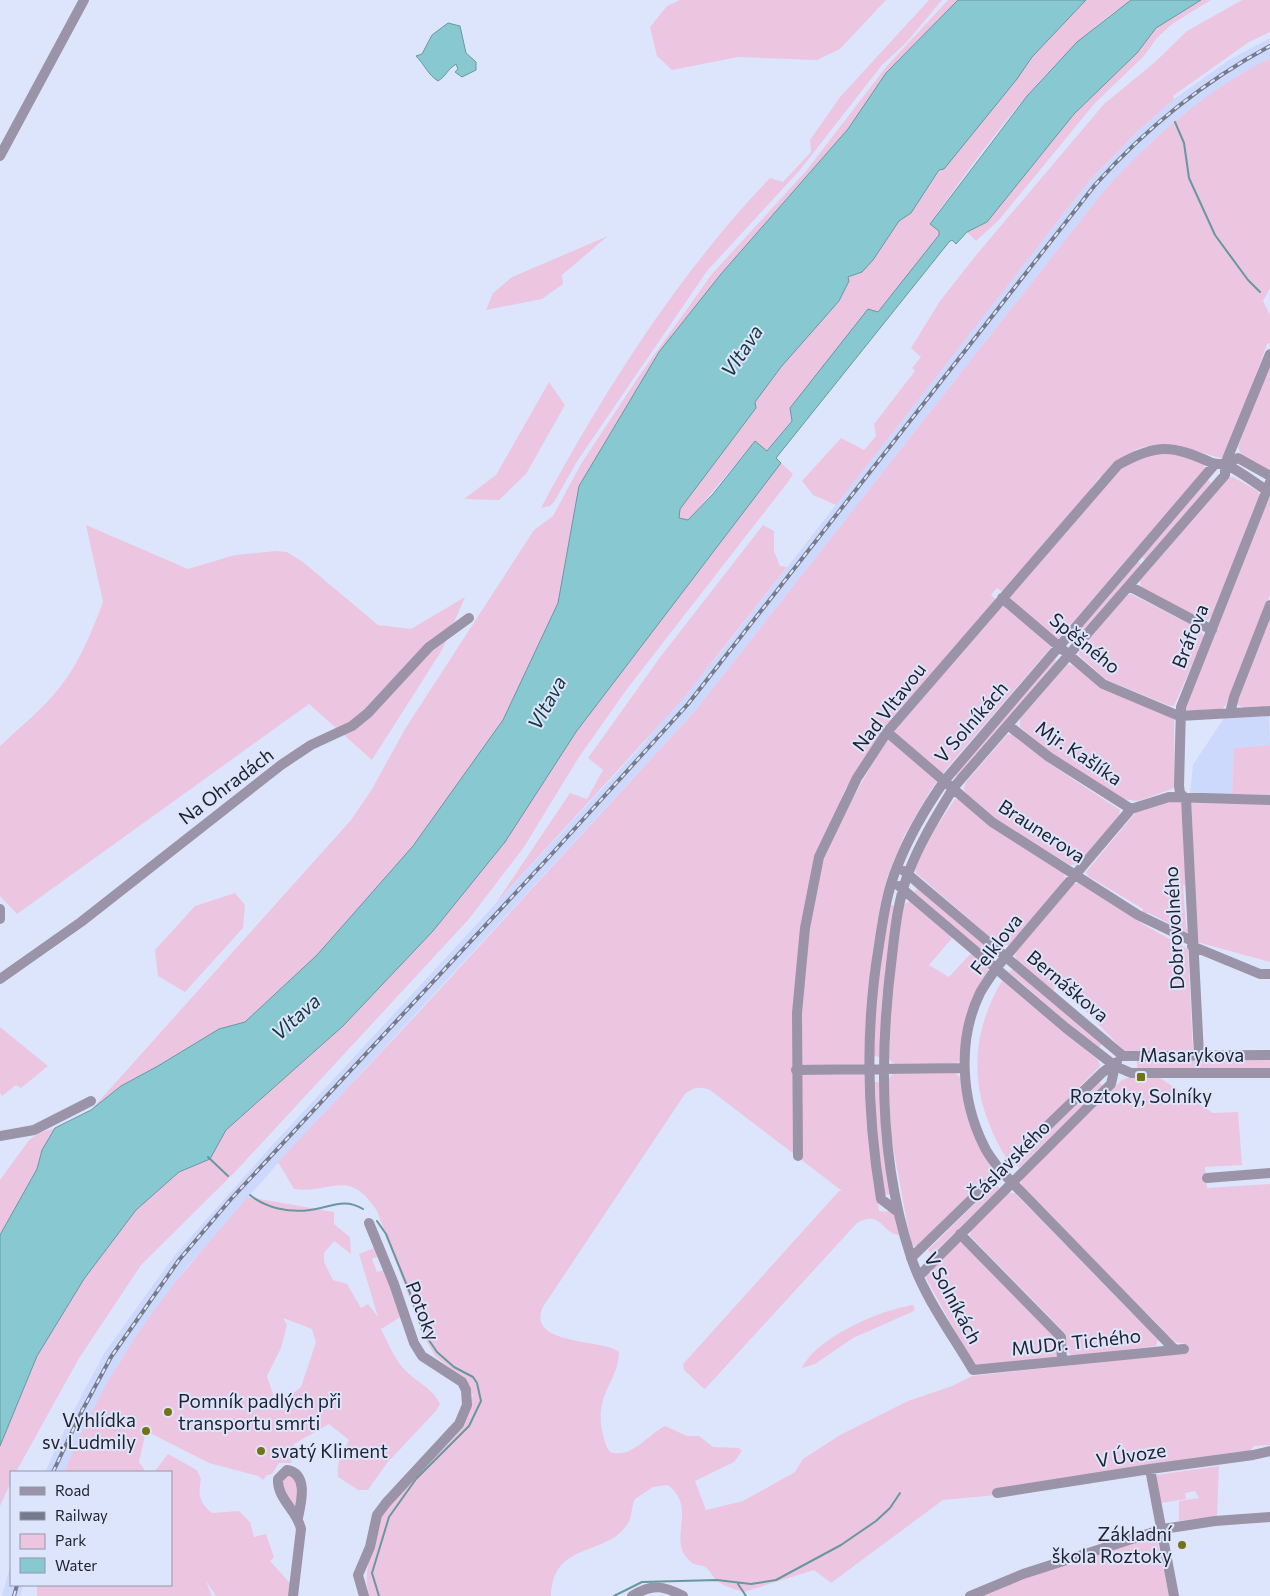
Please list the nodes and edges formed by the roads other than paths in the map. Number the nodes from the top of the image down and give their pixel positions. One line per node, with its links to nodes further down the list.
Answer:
1 (84, 0): 2 (street)
2 (0, 156)
3 (1270, 354): 5 (street, V Solníkách)
4 (1215, 464): 5 (street); 9 (street, Nad Vltavou); 13 (street, V Solníkách)
5 (1226, 464): 6 (street); 7 (street); 8 (street, V Solníkách)
6 (1270, 476)
7 (1268, 486): 12 (street, Bráfova)
8 (1130, 586): 12 (street); 14 (street, V Solníkách)
9 (1002, 598): 13 (street, Spěšného); 19 (street, Nad Vltavou)
10 (1270, 605): 16 (street)
11 (469, 618): 36 (street, Na Ohradách)
12 (1212, 630): 17 (street, Bráfova)
13 (1059, 646): 14 (street, Spěšného); 20 (street, V Solníkách)
14 (1070, 656): 17 (street, Spěšného); 18 (street, V Solníkách)
15 (1270, 711): 16 (street, Spěšného)
16 (1230, 713): 17 (street, Spěšného)
17 (1179, 716): 22 (street, Bráfova)
18 (1008, 725): 21 (street, V Solníkách); 24 (street, Mjr. Kašlíka)
19 (887, 732): 20 (street, Braunerova); 44 (street, Nad Vltavou)
20 (945, 780): 21 (street, Braunerova); 25 (street, V Solníkách)
21 (954, 788): 26 (street, Braunerova); 27 (street, V Solníkách)
22 (1186, 799): 23 (street); 24 (street); 32 (street, Dobrovolného)
23 (1270, 800)
24 (1131, 809): 26 (street, Felklova)
25 (897, 867): 27 (street, Bernáškova); 28 (street, V Solníkách)
26 (1076, 873): 32 (street, Braunerova); 33 (street, Felklova)
27 (908, 874): 29 (street, V Solníkách); 33 (street, Bernáškova)
28 (892, 882): 29 (street, Bernáškova); 43 (street, V Solníkách)
29 (903, 888): 34 (street, Bernáškova); 41 (street, V Solníkách)
30 (0, 909): 31 (street)
31 (0, 919)
32 (1192, 944): 35 (street, Braunerova); 37 (street, Dobrovolného)
33 (1006, 956): 34 (street, Felklova); 39 (street, Bernáškova)
34 (997, 967): 40 (street, Bernáškova); 42 (street, Felklova)
35 (1270, 974)
36 (0, 979)
37 (1199, 1055): 38 (street, Masarykova); 39 (street, Masarykova)
38 (1270, 1055)
39 (1123, 1056): 40 (street, Čáslavského)
40 (1115, 1066): 45 (street, Masarykova); 49 (street, Čáslavského); 52 (street, Čáslavského)
41 (884, 1068): 42 (street); 43 (street); 53 (street, V Solníkách)
42 (963, 1068): 49 (street, Felklova)
43 (869, 1069): 44 (street); 53 (street, V Solníkách)
44 (796, 1070): 48 (street, Nad Vltavou)
45 (1270, 1073)
46 (91, 1101): 47 (street)
47 (0, 1136)
48 (798, 1156)
49 (1001, 1172): 52 (street, Felklova); 56 (street, Čáslavského)
50 (1270, 1173): 51 (street)
51 (1207, 1178)
52 (1013, 1184): 55 (street, Čáslavského); 58 (street, Felklova)
53 (898, 1212): 56 (street, V Solníkách)
54 (369, 1224): 68 (street, Potoky)
55 (960, 1234): 57 (street, Čáslavského); 59 (street)
56 (911, 1258): 57 (street, V Solníkách)
57 (919, 1276): 60 (street, V Solníkách)
58 (1179, 1349): 59 (street, MUDr. Tichého)
59 (1062, 1361): 60 (street, MUDr. Tichého)
60 (973, 1370)
61 (1270, 1451): 62 (street, V Úvoze)
62 (1150, 1469): 63 (street, V Úvoze); 66 (street)
63 (998, 1493)
64 (1270, 1517): 66 (street)
65 (298, 1518): 67 (street)
66 (1160, 1530): 71 (street); 72 (street)
67 (293, 1596)
68 (364, 1596)
69 (632, 1596): 70 (street)
70 (683, 1596)
71 (970, 1596)
72 (1174, 1596)

